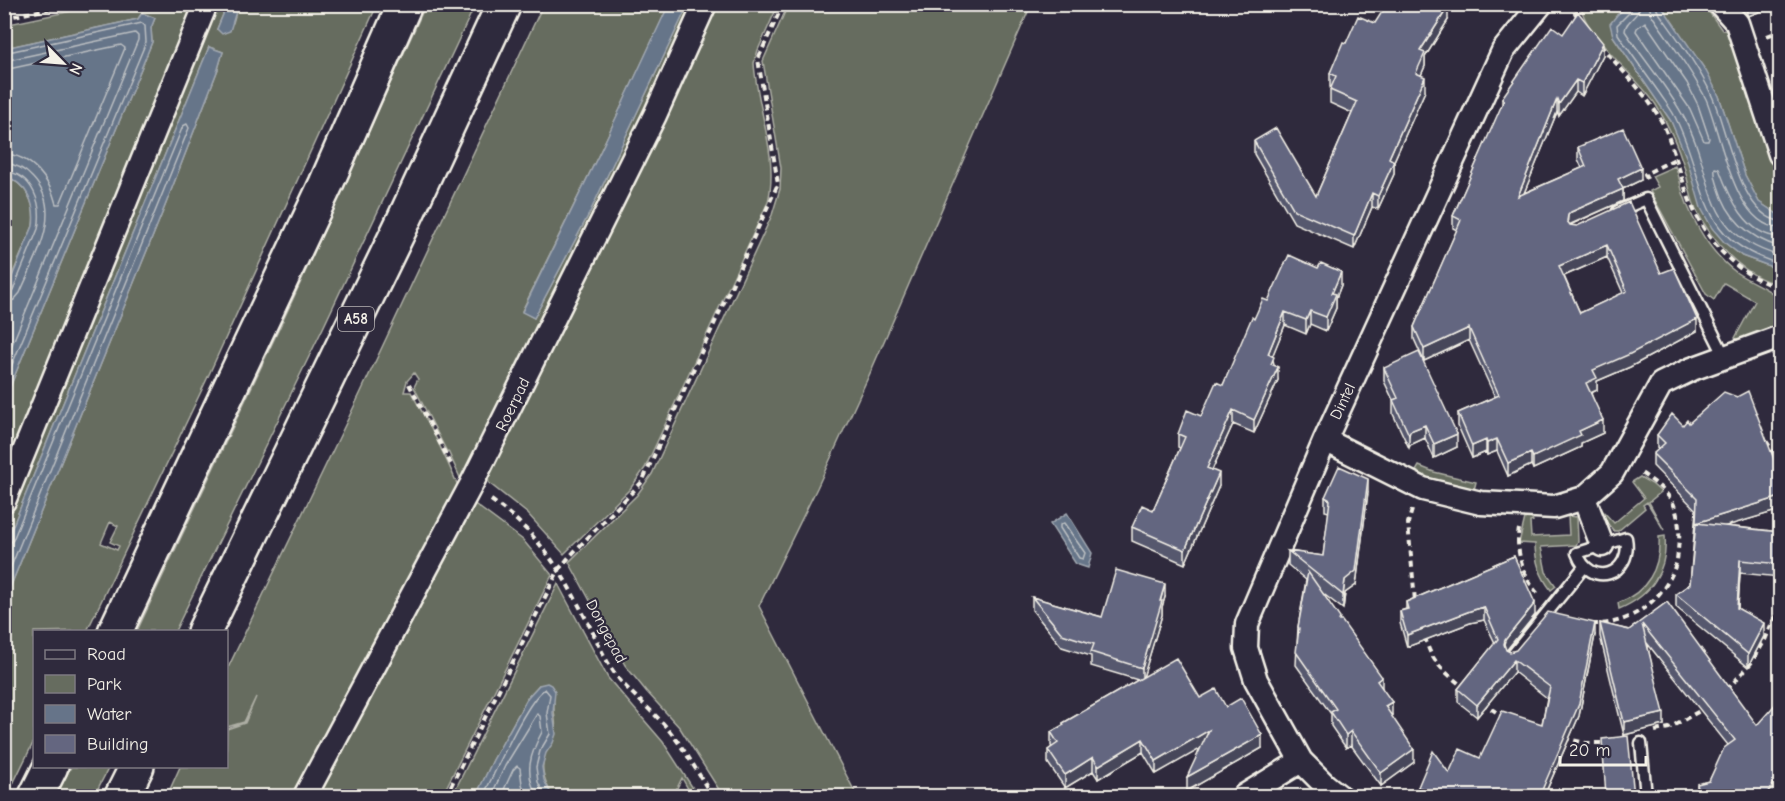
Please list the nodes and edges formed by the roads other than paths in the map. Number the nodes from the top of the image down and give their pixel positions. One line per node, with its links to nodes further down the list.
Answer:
1 (206, 4): 13 (street)
2 (405, 4): 16 (highway)
3 (504, 4): 17 (highway, A58)
4 (705, 4): 25 (street, Roerpad)
5 (1541, 4): 11 (street, Dintel)
6 (1720, 4): 7 (street)
7 (1780, 154)
8 (1605, 217): 10 (lane)
9 (1780, 337): 10 (street)
10 (1725, 357): 12 (street)
11 (1325, 440): 12 (street); 20 (street, Dintel)
12 (1584, 498): 14 (street)
13 (4, 501)
14 (1602, 545): 15 (lane); 15 (lane)
15 (1584, 567): 18 (lane)
16 (116, 630)
17 (205, 630)
18 (1511, 657)
19 (1642, 739): 28 (lane)
20 (1301, 761): 26 (street); 27 (street, Dintel)
21 (50, 768): 23 (highway)
22 (136, 768): 24 (highway)
23 (36, 796)
24 (122, 796)
25 (305, 796)
26 (1244, 796)
27 (1339, 796)
28 (1646, 796)

